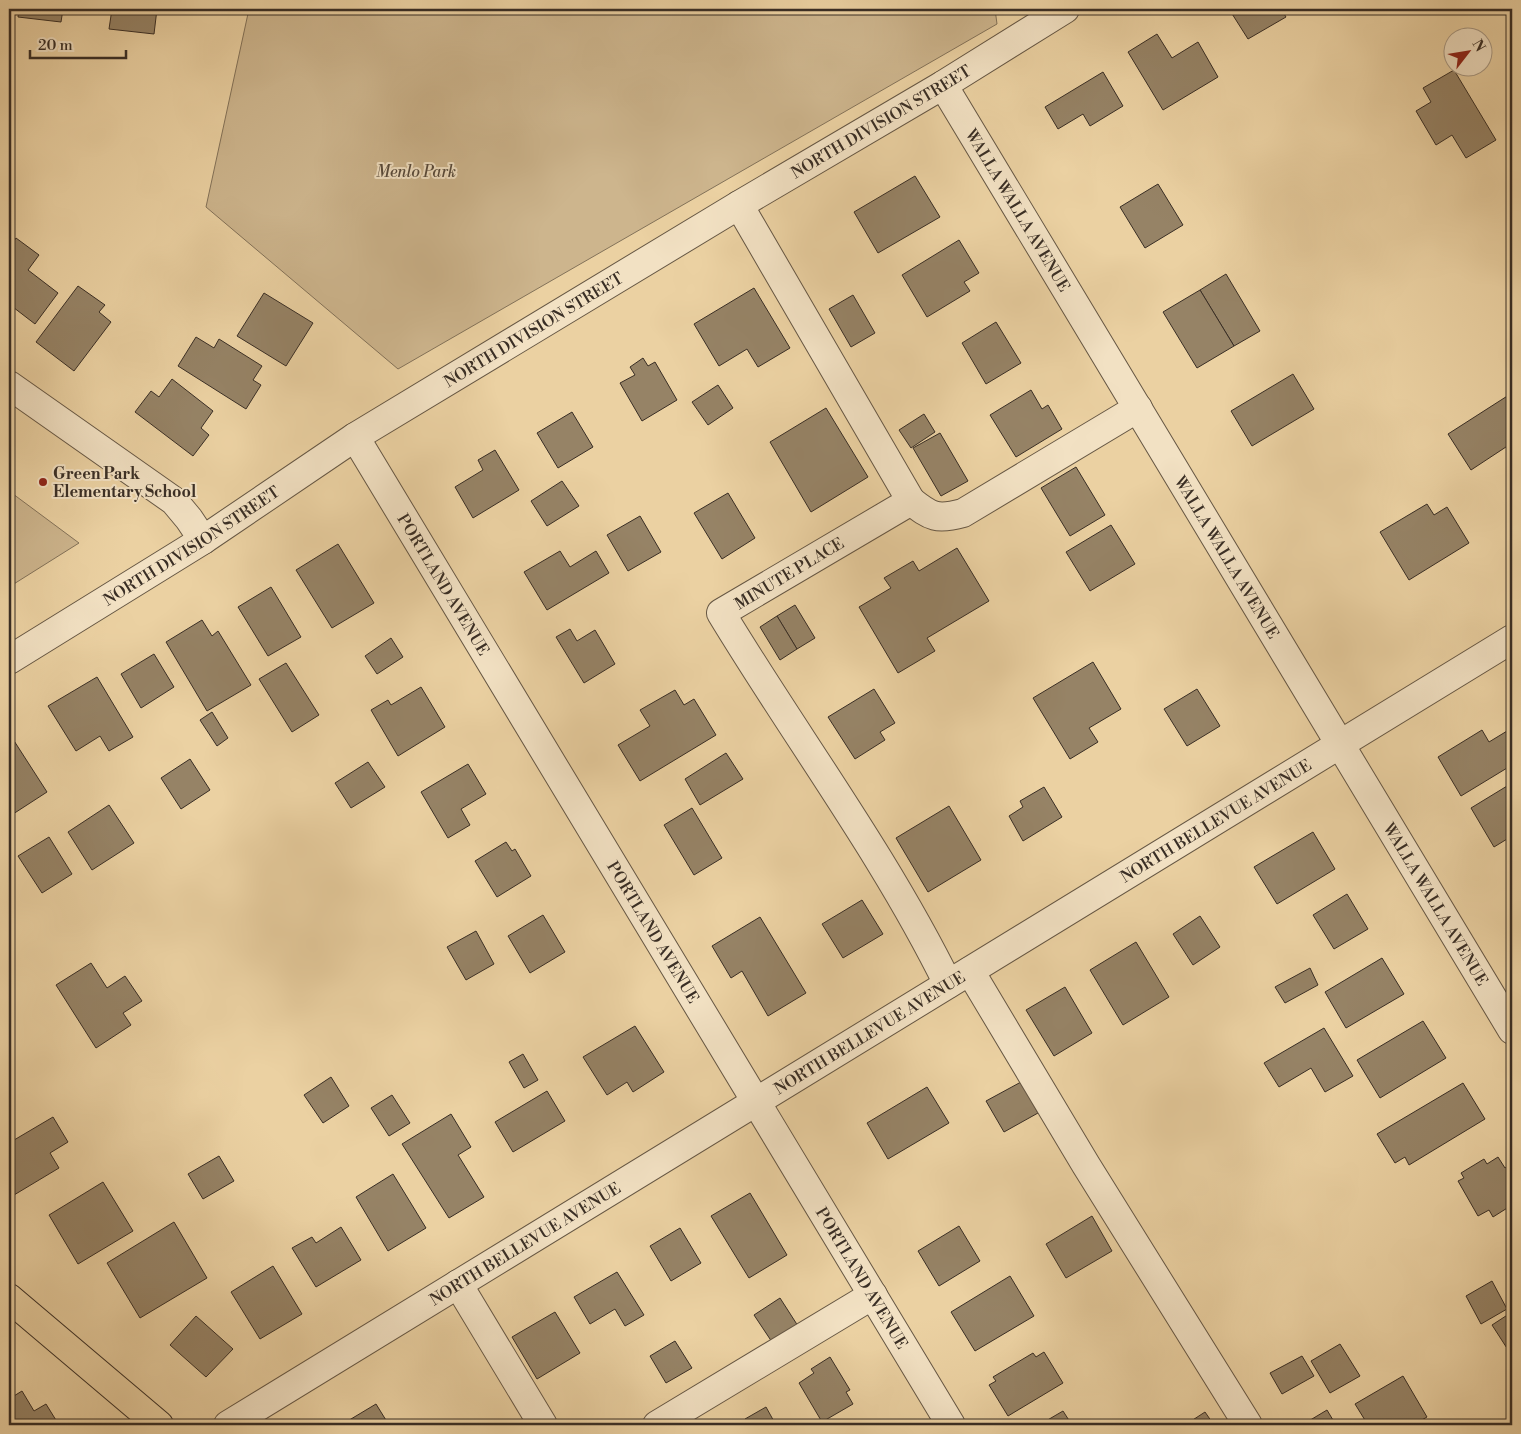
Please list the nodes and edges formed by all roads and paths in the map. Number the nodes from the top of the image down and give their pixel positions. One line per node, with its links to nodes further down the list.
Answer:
1 (1065, 9): 2 (street, NORTH DIVISION STREET)
2 (943, 85): 3 (street, NORTH DIVISION STREET); 5 (street, WALLA WALLA AVENUE)
3 (739, 205): 6 (street, NORTH DIVISION STREET); 7 (street)
4 (9, 385): 8 (street)
5 (1138, 408): 7 (street); 11 (street, WALLA WALLA AVENUE)
6 (355, 437): 8 (street, NORTH DIVISION STREET); 14 (street, PORTLAND AVENUE)
7 (911, 501): 12 (street, MINUTE PLACE)
8 (203, 540): 10 (street, NORTH DIVISION STREET)
9 (1512, 639): 11 (street, NORTH BELLEVUE AVENUE)
10 (9, 660)
11 (1340, 744): 12 (street, NORTH BELLEVUE AVENUE); 13 (street, WALLA WALLA AVENUE)
12 (959, 978): 14 (street, NORTH BELLEVUE AVENUE); 23 (street)
13 (1512, 1030)
14 (756, 1102): 15 (street, NORTH BELLEVUE AVENUE); 16 (street, PORTLAND AVENUE)
15 (458, 1284): 19 (street, NORTH BELLEVUE AVENUE); 20 (street)
16 (873, 1295): 21 (street); 22 (street, PORTLAND AVENUE)
17 (9, 1298): 18 (main road)
18 (159, 1425)
19 (228, 1425)
20 (543, 1425)
21 (657, 1425)
22 (952, 1425)
23 (1248, 1425)

